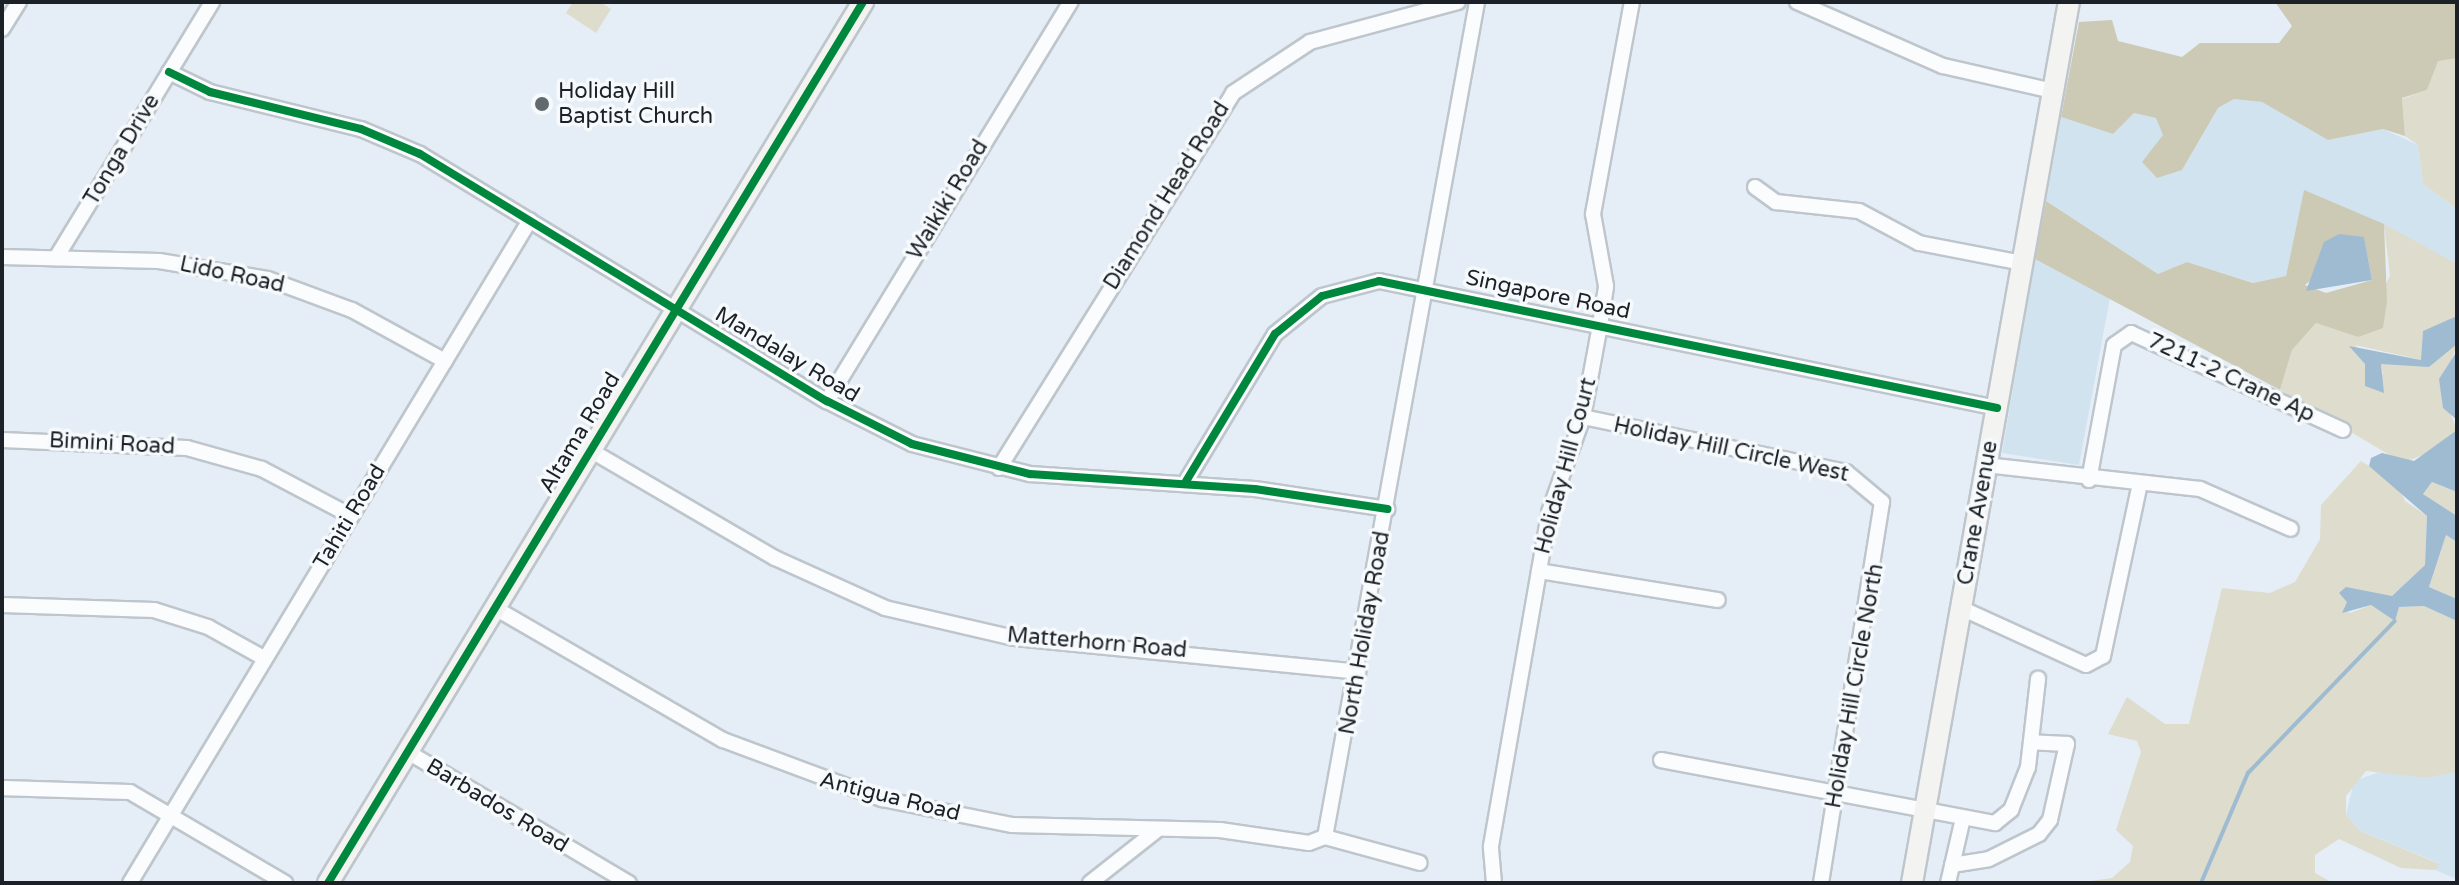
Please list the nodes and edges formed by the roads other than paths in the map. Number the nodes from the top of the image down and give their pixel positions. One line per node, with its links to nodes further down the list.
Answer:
1 (19, 2): 10 (street)
2 (212, 2): 11 (street, Tonga Drive)
3 (863, 2): 19 (street, Altama Road)
4 (1071, 2): 22 (street, Waikiki Road)
5 (1458, 2): 29 (street, Diamond Head Road)
6 (1477, 2): 18 (street, North Holiday Road)
7 (1632, 2): 20 (street, Holiday Hill Court)
8 (1797, 2): 12 (street)
9 (2069, 2): 12 (street, Crane Avenue)
10 (2, 29)
11 (169, 72): 14 (street, Mandalay Road); 16 (street, Tonga Drive)
12 (2053, 91): 17 (street, Crane Avenue)
13 (1755, 187): 17 (street)
14 (530, 220): 19 (street, Mandalay Road); 21 (street, Tahiti Road)
15 (2, 257): 16 (street, Lido Road)
16 (56, 258): 21 (street, Lido Road)
17 (2023, 263): 23 (street, Crane Avenue)
18 (1427, 289): 20 (street, Singapore Road); 31 (street, Singapore Road); 34 (street, North Holiday Road)
19 (677, 309): 22 (street, Mandalay Road); 27 (street, Altama Road)
20 (1600, 325): 23 (street, Singapore Road); 24 (street, Holiday Hill Court)
21 (445, 361): 35 (street, Tahiti Road)
22 (827, 401): 29 (street, Mandalay Road)
23 (1997, 408): 28 (street, Crane Avenue)
24 (1583, 417): 33 (street, Holiday Hill Circle West); 37 (street, Holiday Hill Court)
25 (2343, 430): 30 (street, 7211-2 Crane Ap)
26 (2, 440): 35 (street, Bimini Road)
27 (590, 450): 40 (street, Altama Road); 43 (street, Matterhorn Road)
28 (1986, 465): 30 (street); 41 (street, Crane Avenue)
29 (999, 468): 31 (street, Mandalay Road)
30 (2089, 480): 32 (street)
31 (1185, 483): 34 (street, Mandalay Road)
32 (2140, 483): 36 (street); 41 (street)
33 (1876, 491): 49 (street, Holiday Hill Circle North)
34 (1387, 509): 43 (street, North Holiday Road)
35 (351, 516): 42 (street, Tahiti Road)
36 (2291, 529)
37 (1539, 571): 38 (street); 62 (street, Holiday Hill Court)
38 (1718, 600)
39 (2, 605): 42 (street)
40 (495, 608): 46 (street, Altama Road); 53 (street, Antigua Road)
41 (1961, 608): 50 (street, Crane Avenue)
42 (264, 658): 51 (street, Tahiti Road)
43 (1358, 672): 54 (street, North Holiday Road)
44 (2038, 679): 45 (street)
45 (2032, 742): 52 (street); 56 (street)
46 (408, 752): 59 (street, Altama Road); 60 (street, Barbados Road)
47 (1661, 760): 49 (street)
48 (2, 788): 51 (street)
49 (1837, 791): 50 (street); 63 (street, Holiday Hill Circle North)
50 (1926, 808): 52 (street); 64 (street, Crane Avenue)
51 (169, 813): 57 (street, Tahiti Road); 58 (street)
52 (1963, 818): 56 (street)
53 (1157, 830): 54 (street, Antigua Road); 61 (street)
54 (1325, 837): 55 (street, Antigua Road)
55 (1420, 863)
56 (1952, 865): 65 (street)
57 (130, 883)
58 (285, 883)
59 (328, 883)
60 (629, 883)
61 (1090, 883)
62 (1494, 883)
63 (1821, 883)
64 (1912, 883)
65 (1948, 883)

